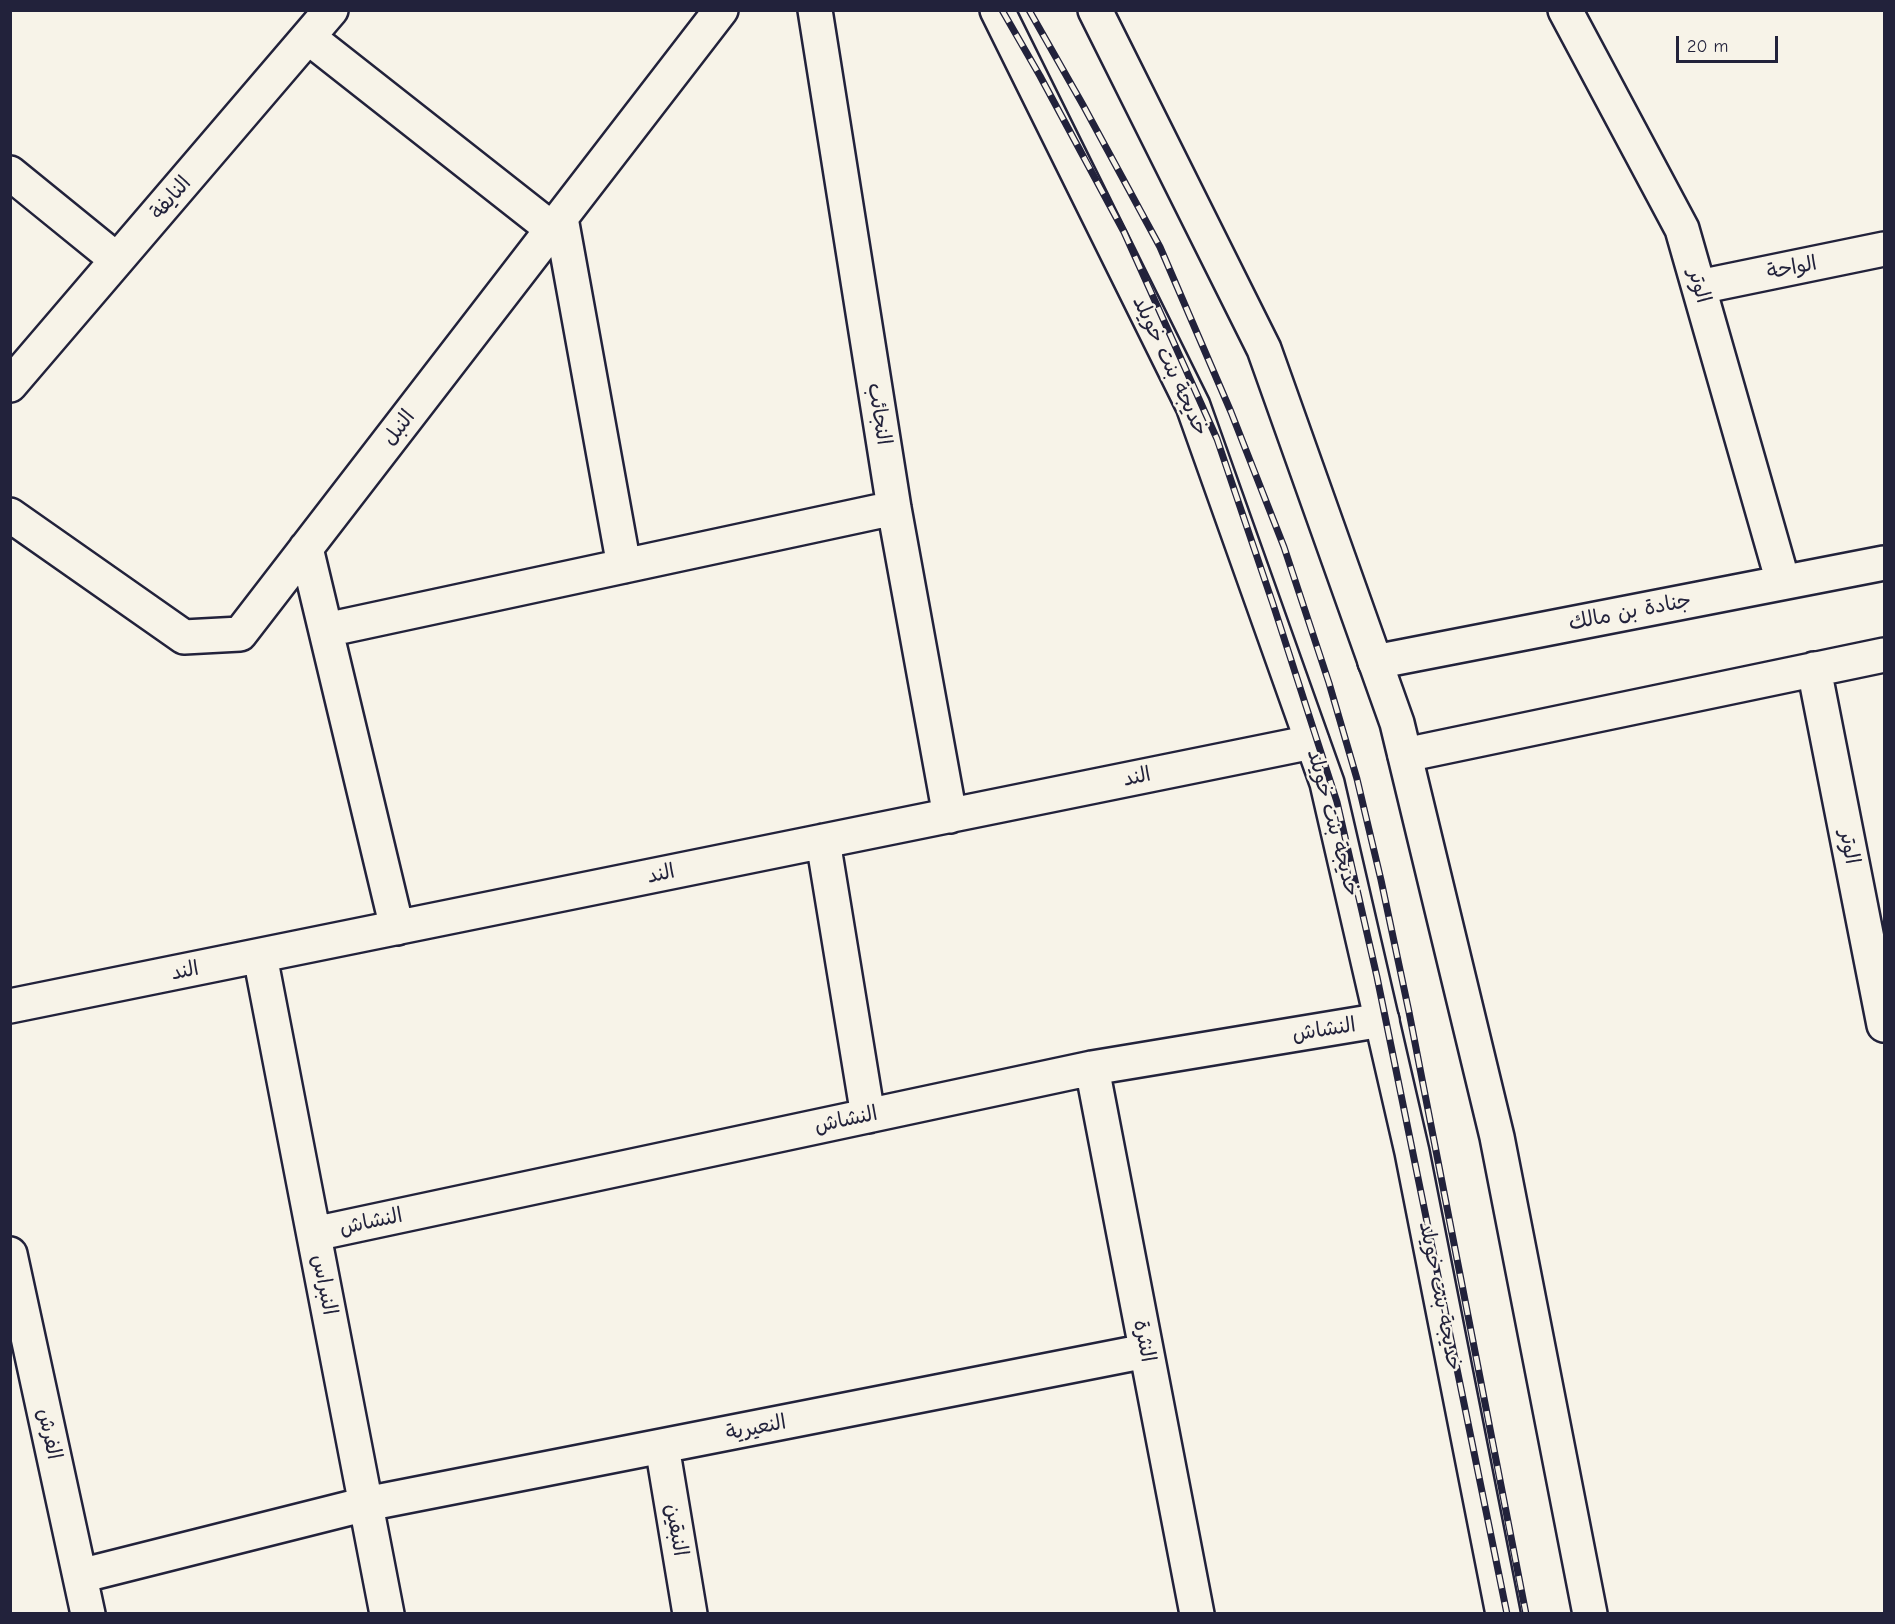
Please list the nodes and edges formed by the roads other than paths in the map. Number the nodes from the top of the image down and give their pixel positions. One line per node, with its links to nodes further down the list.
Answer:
1 (331, 10): 7 (street, النايفة)
2 (721, 10): 9 (street, النبل)
3 (815, 10): 14 (street, النجائب)
4 (997, 10): 24 (street, خديجة بنت خويلد)
5 (1095, 10): 22 (street)
6 (1565, 10): 12 (street, الوتر)
7 (308, 37): 9 (street); 11 (street, النايفة)
8 (10, 173): 11 (street)
9 (557, 224): 16 (street, النبل); 18 (street)
10 (1884, 249): 12 (street, الواحة)
11 (117, 260): 13 (street, النايفة)
12 (1699, 286): 19 (street, الوتر)
13 (10, 385)
14 (894, 508): 18 (street); 26 (street, النجائب)
15 (10, 515): 16 (street, النبل)
16 (306, 548): 20 (street)
17 (1884, 562): 19 (street, جنادة بن مالك)
18 (624, 566): 20 (street)
19 (1783, 582): 22 (street, جنادة بن مالك)
20 (326, 630): 28 (street)
21 (1884, 655): 23 (street)
22 (1375, 662): 25 (street)
23 (1814, 669): 25 (street); 29 (street, الوتر)
24 (1312, 742): 26 (street, الند); 32 (street, خديجة بنت خويلد)
25 (1405, 755): 47 (street)
26 (950, 816): 27 (street, الند)
27 (823, 841): 28 (street, الند); 35 (street)
28 (397, 928): 30 (street, الند)
29 (1876, 939): 33 (street, الوتر)
30 (260, 956): 31 (street, الند); 36 (street, النبراس)
31 (10, 1006)
32 (1382, 1020): 34 (street, النشاش); 46 (street, خديجة بنت خويلد)
33 (1884, 1025)
34 (1092, 1068): 35 (street, النشاش); 38 (street, النثرة)
35 (868, 1116): 36 (street, النشاش)
36 (314, 1234): 40 (street, النبراس)
37 (10, 1254): 41 (street, الفرش)
38 (1146, 1352): 39 (street, النعيرية); 45 (street, النثرة)
39 (662, 1446): 40 (street, النعيرية); 44 (street, النبقين)
40 (366, 1504): 41 (street, النعيرية); 43 (street, النبراس)
41 (80, 1576): 42 (street, الفرش)
42 (88, 1614)
43 (387, 1614)
44 (690, 1614)
45 (1197, 1614)
46 (1503, 1614)
47 (1590, 1614)

